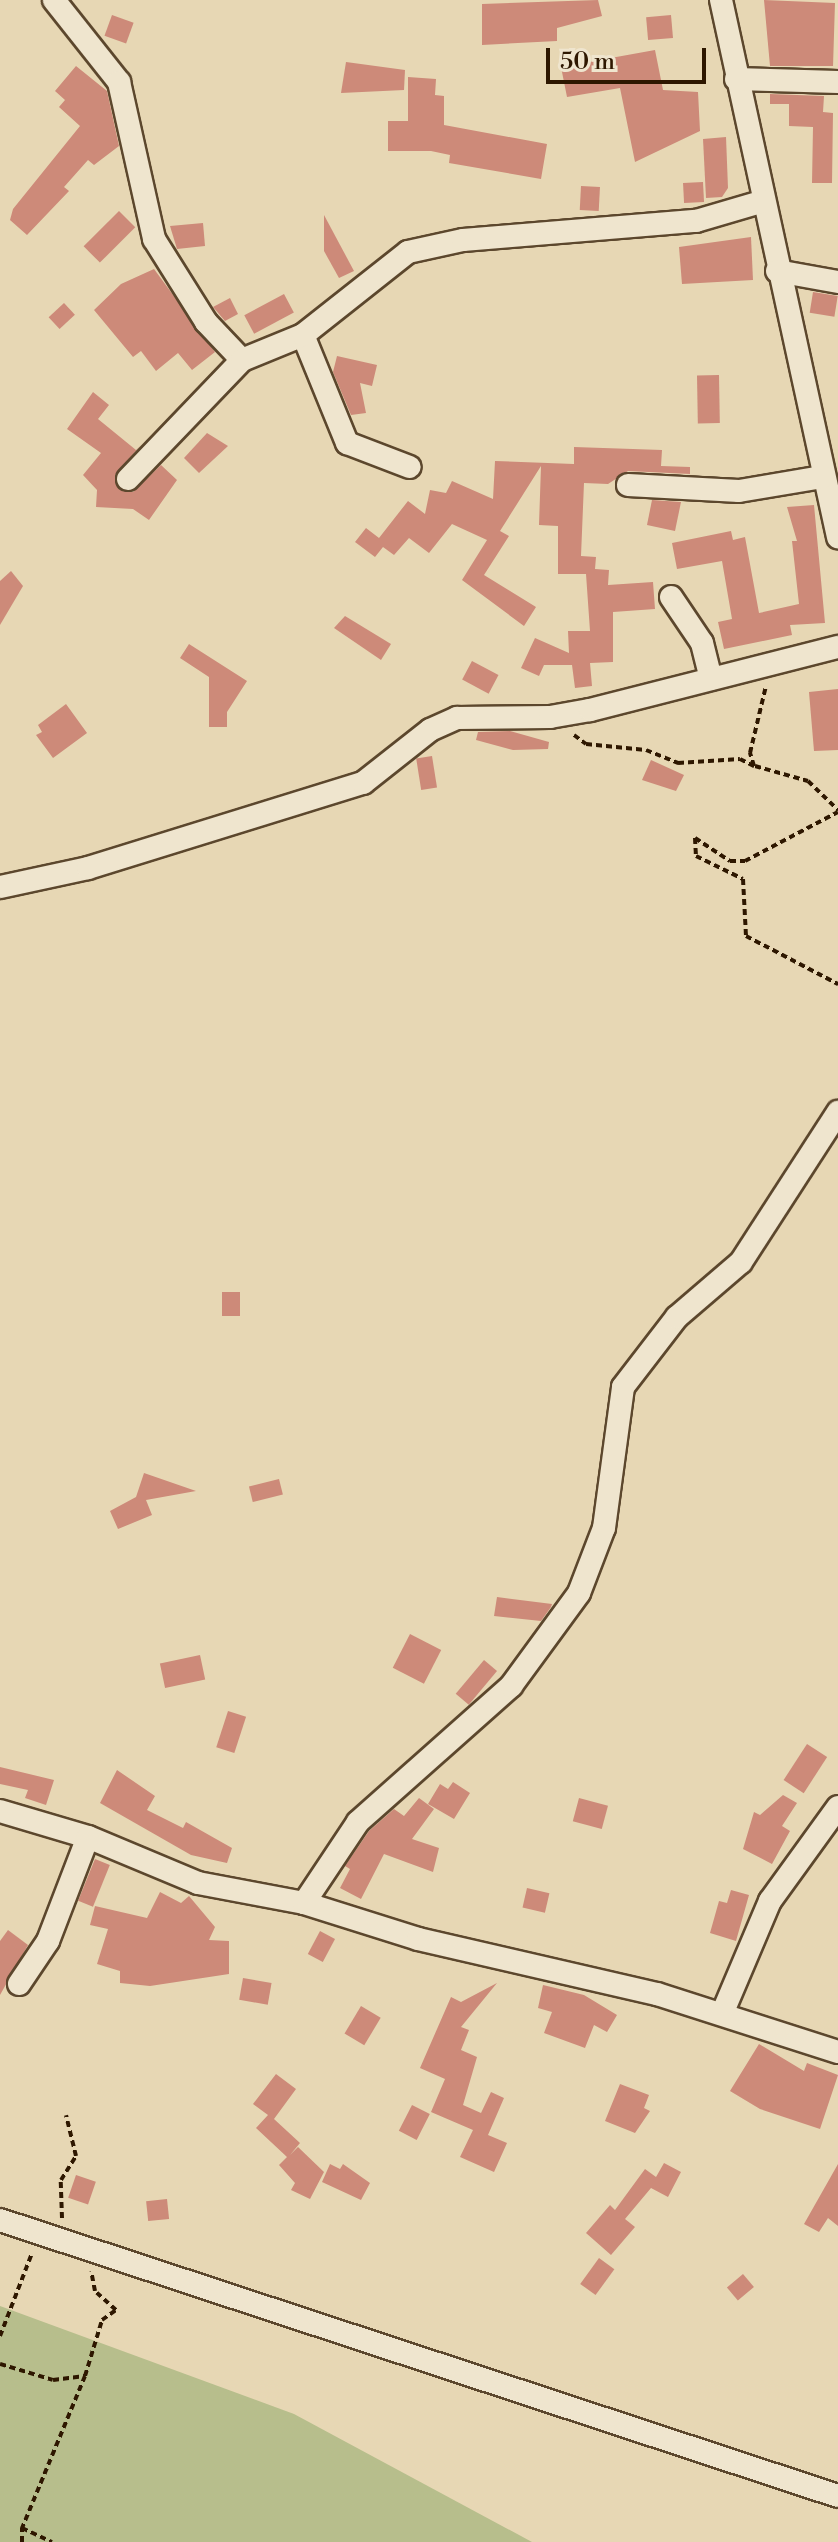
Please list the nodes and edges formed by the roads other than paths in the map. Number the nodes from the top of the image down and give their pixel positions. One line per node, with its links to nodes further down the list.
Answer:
1 (54, 0): 9 (street)
2 (721, 0): 3 (street)
3 (736, 79): 4 (street); 5 (street)
4 (838, 82)
5 (764, 201): 6 (street); 8 (street)
6 (777, 271): 7 (street); 11 (street)
7 (838, 282)
8 (303, 335): 9 (street); 10 (street)
9 (242, 360): 12 (street)
10 (410, 467)
11 (823, 477): 13 (street); 14 (street)
12 (128, 479)
13 (628, 485)
14 (838, 537)
15 (671, 597): 17 (street)
16 (838, 647): 17 (street)
17 (711, 679): 18 (street)
18 (0, 887)
19 (838, 1112): 23 (street)
20 (838, 1807): 25 (street)
21 (0, 1811): 22 (street)
22 (88, 1837): 23 (street); 24 (street)
23 (304, 1903): 25 (street)
24 (19, 1984)
25 (722, 2014): 26 (street)
26 (838, 2052)
27 (0, 2220): 28 (street)
28 (838, 2496)

